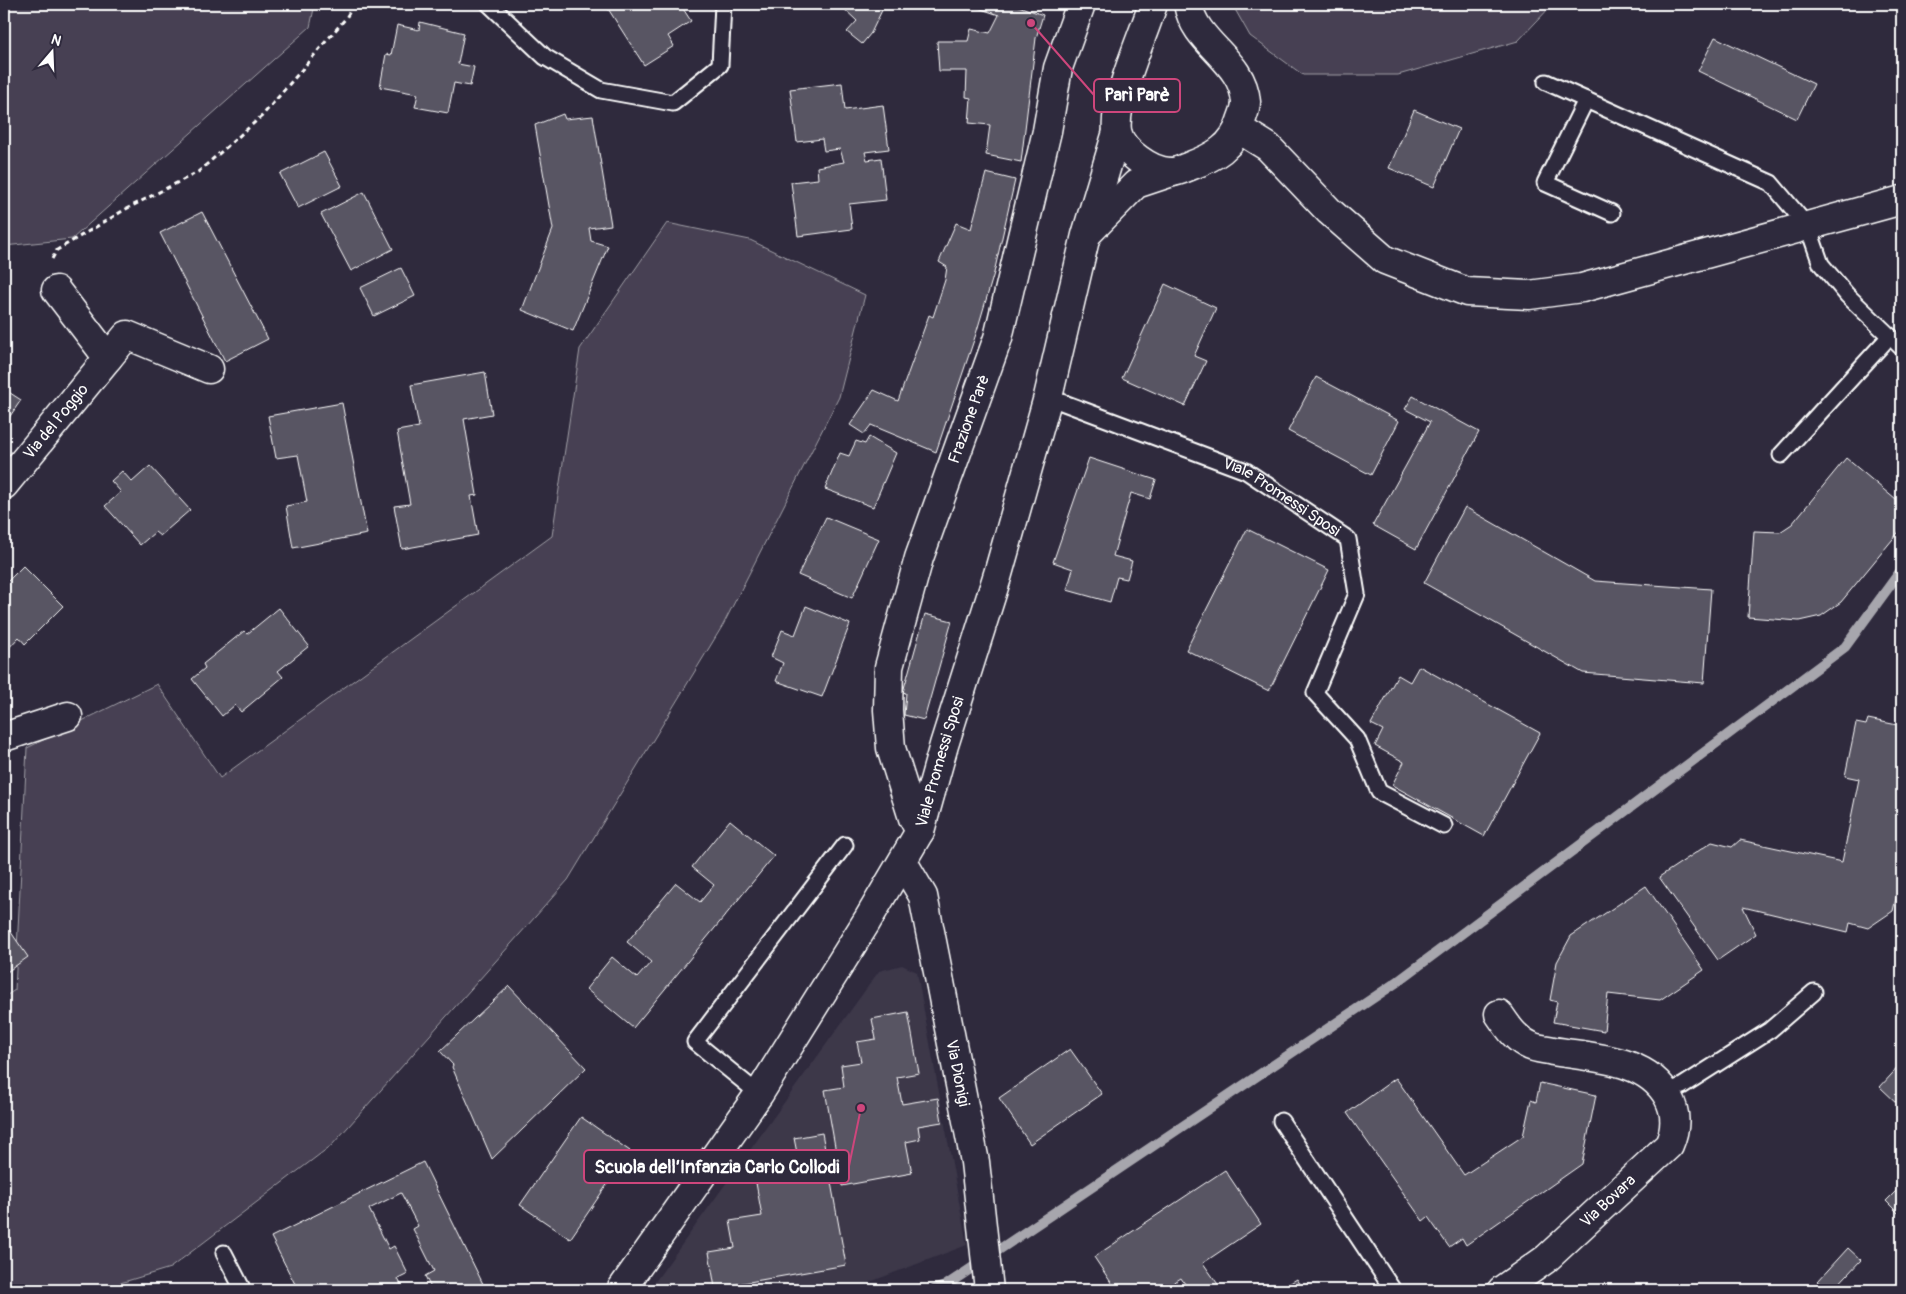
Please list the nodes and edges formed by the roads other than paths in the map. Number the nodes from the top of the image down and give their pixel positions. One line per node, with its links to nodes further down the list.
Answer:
1 (489, 4): 2 (lane)
2 (723, 4)
3 (1081, 4): 26 (main road, Frazione Parè)
4 (1153, 4): 9 (main road, Viale Promessi Sposi)
5 (1188, 4): 8 (main road)
6 (1546, 82): 7 (lane)
7 (1586, 100): 12 (lane); 13 (lane)
8 (1239, 129): 10 (main road); 13 (main road)
9 (1118, 132): 10 (main road); 14 (main road, Viale Promessi Sposi)
10 (1172, 172): 14 (main road)
11 (1902, 200): 13 (main road)
12 (1612, 213)
13 (1808, 227): 16 (lane)
14 (1086, 235): 20 (main road, Viale Promessi Sposi)
15 (56, 290): 18 (main road)
16 (1890, 336): 17 (lane); 21 (lane)
17 (1902, 348)
18 (108, 358): 19 (main road, Via del Poggio); 22 (main road, Via del Poggio)
19 (209, 369)
20 (1048, 397): 25 (lane, Viale Promessi Sposi); 26 (main road, Viale Promessi Sposi)
21 (1781, 455)
22 (4, 485)
23 (68, 716): 24 (main road)
24 (4, 737)
25 (1444, 826)
26 (920, 831): 28 (main road, Viale Promessi Sposi)
27 (845, 844): 32 (lane)
28 (902, 862): 32 (main road, Viale Promessi Sposi); 37 (main road, Via Dionigi)
29 (1814, 992): 31 (lane)
30 (1499, 1014): 31 (main road, Via Bovara)
31 (1666, 1092): 39 (main road, Via Bovara)
32 (759, 1094): 36 (main road, Viale Promessi Sposi)
33 (1281, 1121): 38 (lane)
34 (224, 1253): 35 (lane)
35 (243, 1290)
36 (621, 1290)
37 (989, 1290)
38 (1393, 1290)
39 (1502, 1290)

